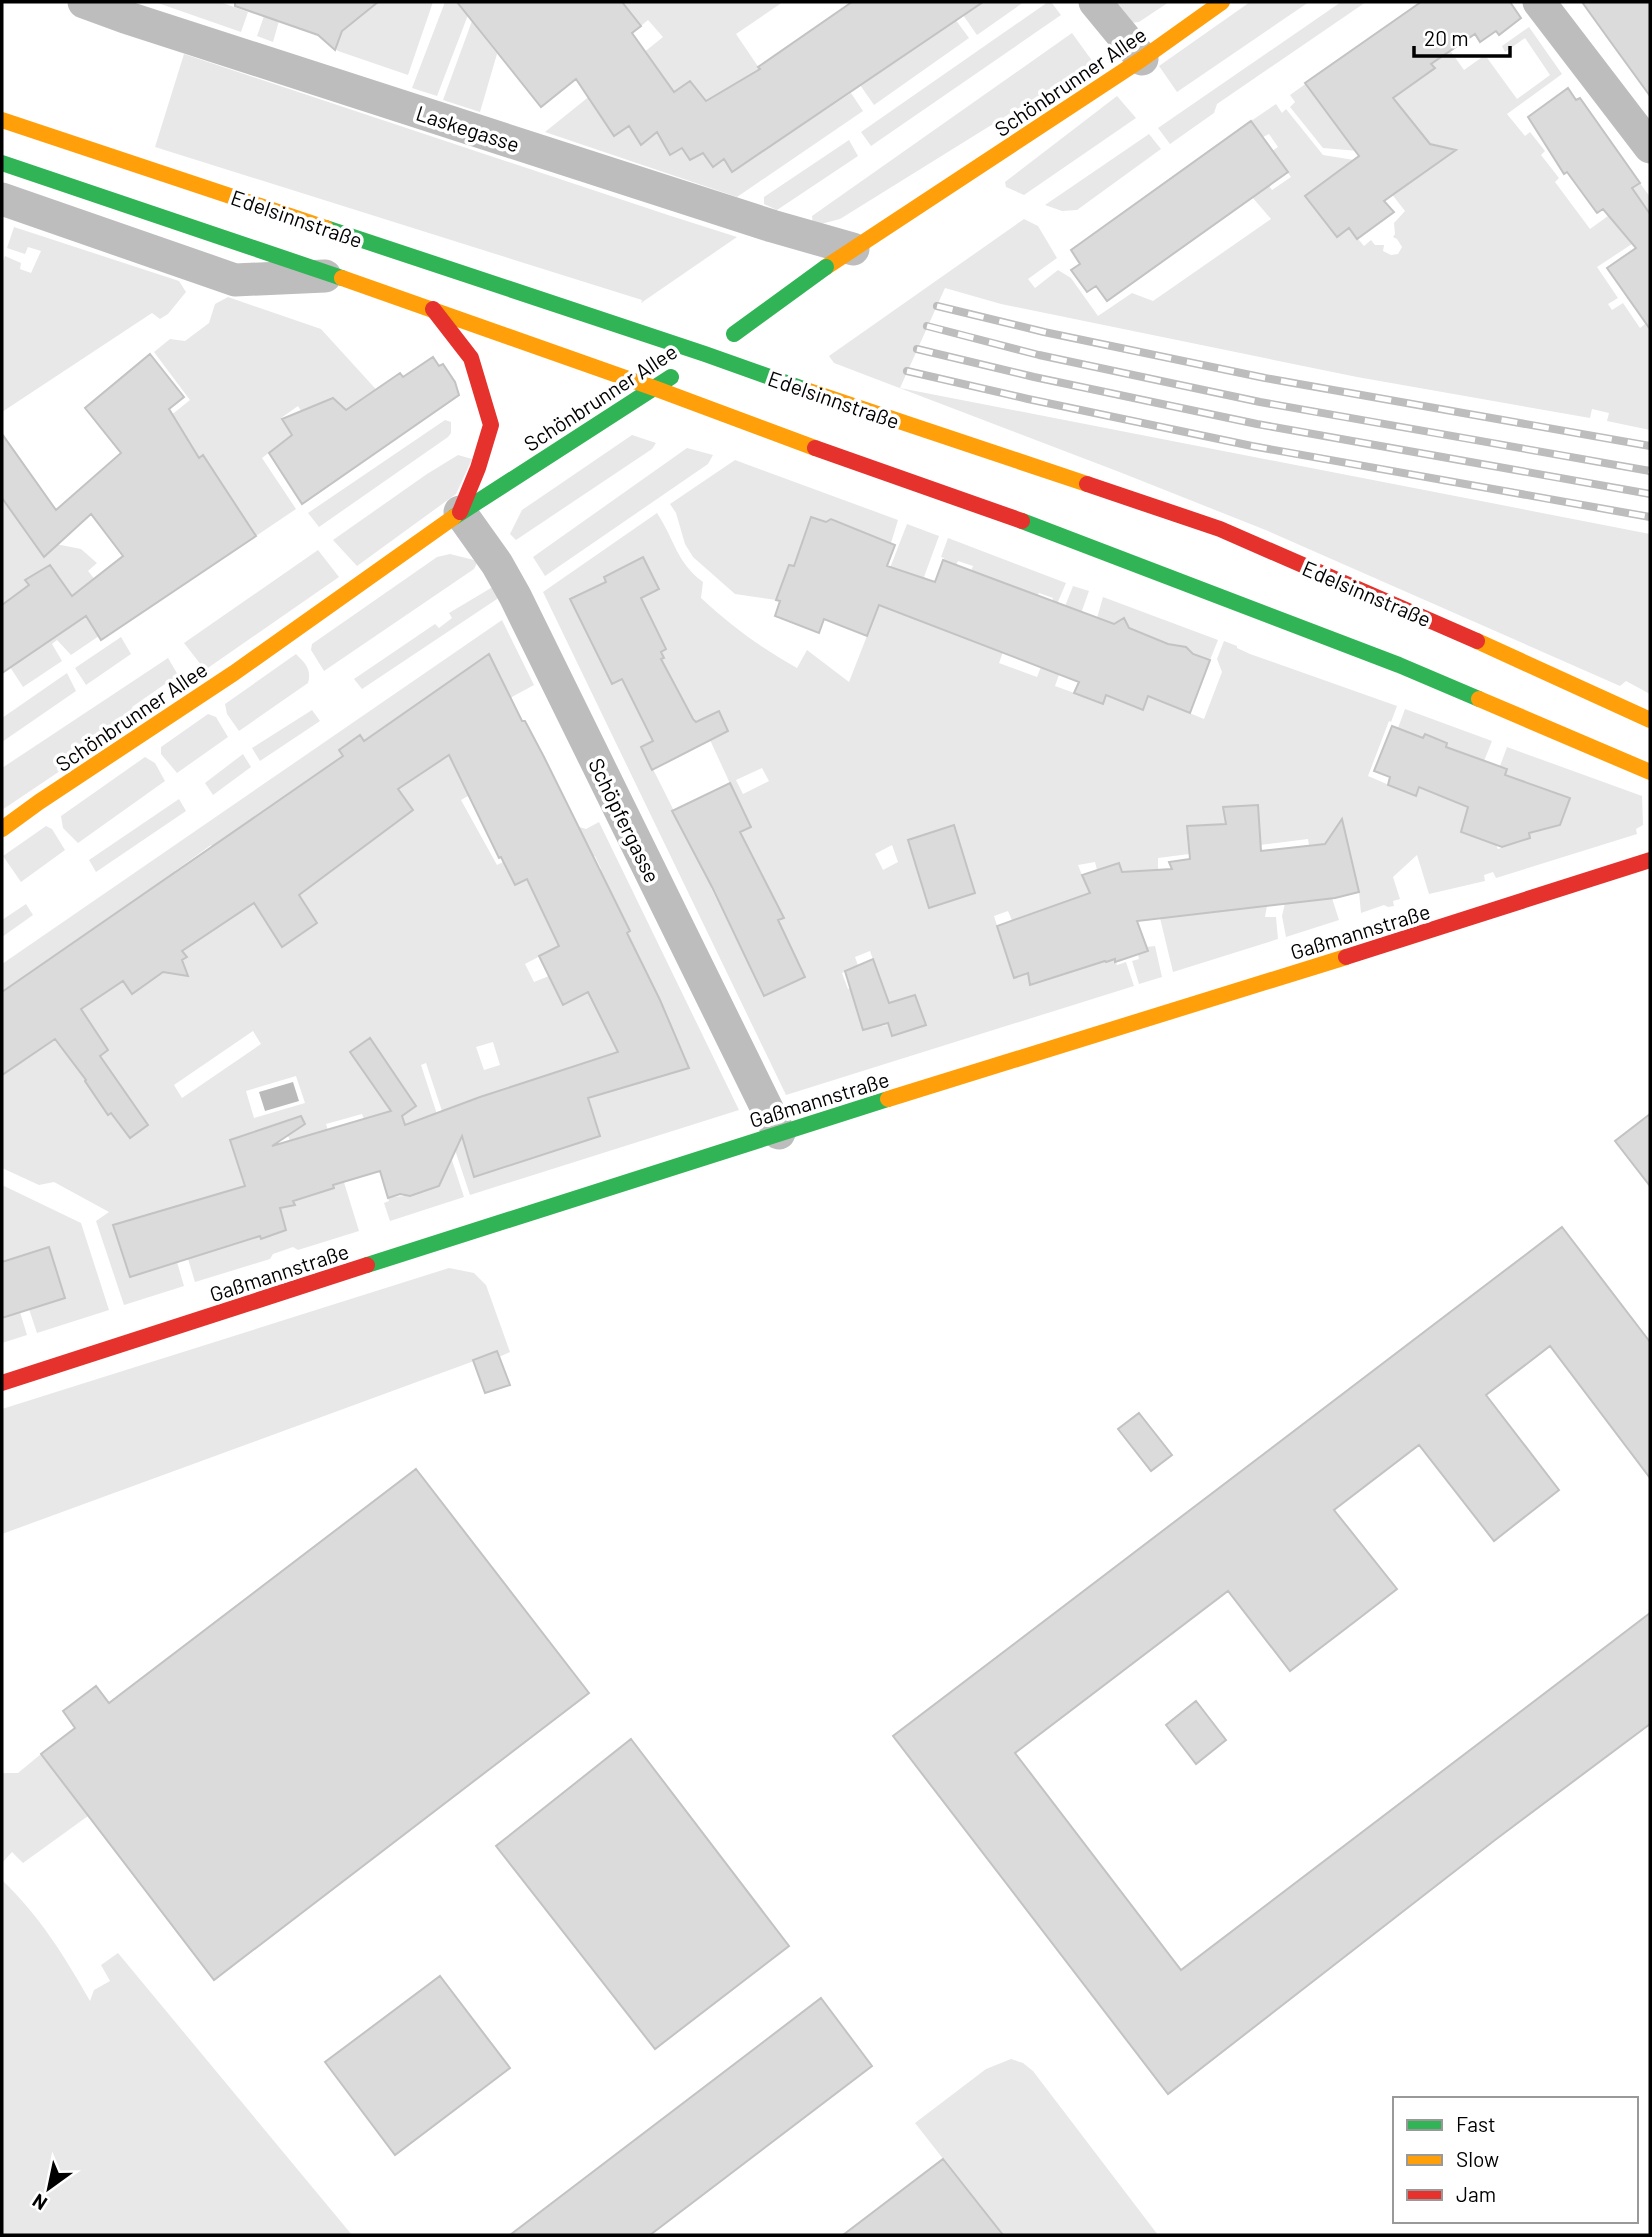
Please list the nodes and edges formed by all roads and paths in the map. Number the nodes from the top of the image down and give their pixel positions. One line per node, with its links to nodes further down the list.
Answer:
1 (84, 2): 10 (street, Laskegasse)
2 (1095, 2): 5 (street)
3 (1222, 2): 5 (main road, Schönbrunner Allee)
4 (1539, 2): 7 (street)
5 (1142, 59): 10 (main road, Schönbrunner Allee)
6 (2, 120): 13 (main road, Edelsinnstraße)
7 (1650, 147)
8 (2, 163): 11 (main road, Edelsinnstraße)
9 (2, 199): 11 (street, Edelsinnstraße)
10 (840, 258): 13 (main road, Schönbrunner Allee, bridge)
11 (337, 275): 12 (main road, Edelsinnstraße)
12 (433, 309): 14 (main road, Edelsinnstraße); 15 (main road)
13 (705, 354): 14 (main road, Schönbrunner Allee); 16 (main road, Edelsinnstraße)
14 (654, 388): 15 (main road, Schönbrunner Allee); 17 (main road, Edelsinnstraße)
15 (460, 512): 18 (main road, Schönbrunner Allee); 20 (street, Schöpfergasse)
16 (1650, 720)
17 (1650, 772)
18 (2, 829)
19 (1650, 860): 20 (main road, Gaßmannstraße)
20 (779, 1133): 21 (main road, Gaßmannstraße)
21 (2, 1383)

